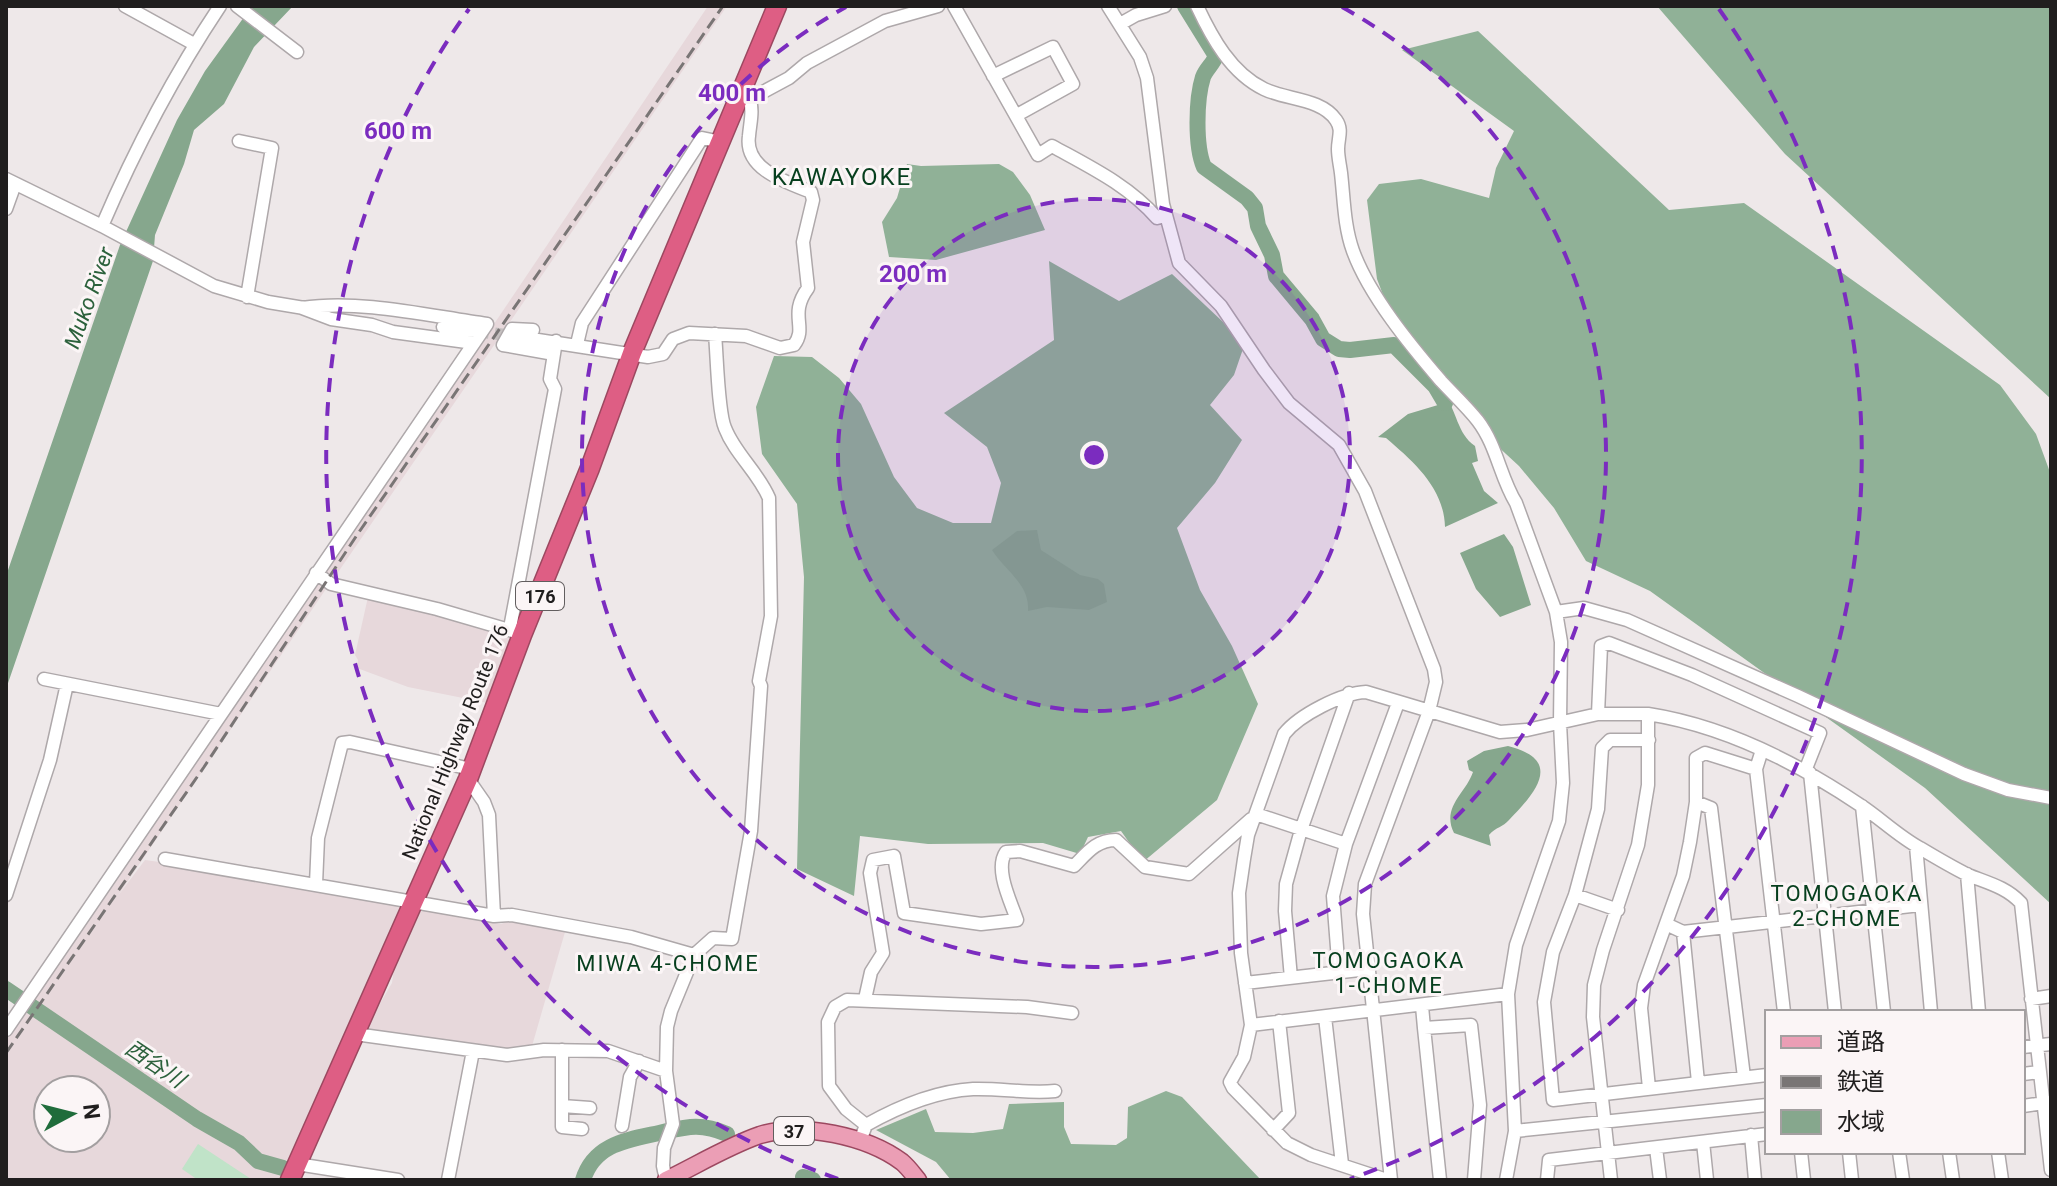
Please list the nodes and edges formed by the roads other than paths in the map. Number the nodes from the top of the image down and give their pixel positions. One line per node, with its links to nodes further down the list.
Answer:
1 (125, 6): 11 (street)
2 (220, 6): 11 (street)
3 (237, 6): 12 (street)
4 (777, 6): 14 (highway, National Highway Route 176 / 176)
5 (938, 6): 14 (street)
6 (954, 6): 13 (street)
7 (1108, 6): 10 (street)
8 (1165, 6): 10 (street)
9 (1197, 6): 31 (street)
10 (1120, 24): 20 (street)
11 (194, 44): 21 (street)
12 (297, 52)
13 (993, 76): 15 (street); 15 (street)
14 (744, 96): 17 (highway, National Highway Route 176 / 176); 25 (street)
15 (1017, 115): 20 (street)
16 (239, 141): 22 (street)
17 (721, 142): 27 (street); 29 (highway, National Highway Route 176 / 176)
18 (11, 181): 19 (street); 21 (street)
19 (6, 209)
20 (1165, 216): 37 (street)
21 (102, 226): 22 (street)
22 (247, 297): 23 (street)
23 (302, 308): 24 (street); 24 (street)
24 (480, 333): 30 (street)
25 (715, 334): 29 (street); 69 (street)
26 (512, 336): 28 (street)
27 (578, 340): 28 (street); 28 (street); 29 (street)
28 (555, 347): 32 (street)
29 (632, 353): 32 (highway, National Highway Route 176 / 176)
30 (316, 573): 32 (street); 38 (street)
31 (1556, 612): 41 (street); 47 (street)
32 (516, 632): 46 (highway, National Highway Route 176 / 176)
33 (44, 679): 34 (street)
34 (67, 684): 38 (street); 57 (street)
35 (1349, 693): 36 (street); 50 (street); 51 (street)
36 (1398, 703): 37 (street); 52 (street)
37 (1429, 711): 41 (street); 70 (street)
38 (221, 714): 86 (street)
39 (1598, 714): 40 (street); 41 (street); 45 (street)
40 (1648, 714): 42 (street); 43 (street)
41 (1560, 723): 74 (street)
42 (1649, 740): 58 (street); 61 (street)
43 (1762, 750): 44 (street); 45 (street)
44 (1756, 769): 48 (street); 65 (street)
45 (1807, 772): 49 (street); 64 (street)
46 (470, 774): 56 (street); 59 (highway, National Highway Route 176 / 176); 63 (street)
47 (2051, 798)
48 (1696, 802): 66 (street); 67 (street)
49 (1862, 806): 53 (street); 62 (street)
50 (1256, 814): 51 (street); 73 (street); 76 (street)
51 (1301, 830): 52 (street); 72 (street)
52 (1346, 844): 71 (street)
53 (1916, 846): 55 (street); 60 (street)
54 (165, 859): 56 (street)
55 (1967, 874): 77 (street); 84 (street)
56 (316, 884): 59 (street)
57 (6, 895)
58 (1575, 895): 61 (street); 108 (street)
59 (412, 901): 63 (street); 93 (highway, National Highway Route 176 / 176)
60 (1920, 905): 62 (street); 83 (street)
61 (1618, 910): 108 (street)
62 (1872, 910): 64 (street); 82 (street)
63 (494, 916): 69 (street)
64 (1824, 916): 65 (street); 81 (street)
65 (1773, 922): 67 (street); 80 (street)
66 (1666, 924): 68 (street); 106 (street)
67 (1727, 927): 68 (street); 104 (street)
68 (1683, 932): 105 (street)
69 (694, 955): 100 (street)
70 (1368, 969): 71 (street); 85 (street)
71 (1339, 973): 72 (street)
72 (1291, 978): 73 (street)
73 (1245, 983): 90 (street)
74 (1508, 994): 79 (street); 118 (street)
75 (2051, 996): 77 (street)
76 (865, 999): 87 (street); 119 (street)
77 (2031, 999): 95 (street)
78 (6, 1004): 86 (street)
79 (1422, 1006): 85 (street); 91 (street)
80 (1784, 1010)
81 (1835, 1010)
82 (1884, 1010)
83 (1931, 1010)
84 (1979, 1010)
85 (1372, 1011): 88 (street); 137 (street)
86 (19, 1012): 92 (street)
87 (1072, 1013)
88 (1325, 1017): 89 (street); 130 (street)
89 (1279, 1021): 90 (street); 117 (street)
90 (1251, 1025): 117 (street)
91 (1424, 1028): 138 (street); 139 (street)
92 (6, 1030)
93 (355, 1034): 98 (street); 132 (highway, National Highway Route 176 / 176)
94 (2051, 1044): 95 (street)
95 (2037, 1046): 96 (street); 101 (street)
96 (2025, 1047)
97 (562, 1050): 98 (street); 99 (street); 111 (street)
98 (473, 1051): 134 (street)
99 (639, 1061): 100 (street); 115 (street)
100 (666, 1071): 135 (street)
101 (2039, 1072): 102 (street); 109 (street)
102 (2025, 1074)
103 (1765, 1075): 104 (street)
104 (1744, 1077): 105 (street)
105 (1698, 1082): 106 (street)
106 (1649, 1088): 108 (street)
107 (1055, 1091): 119 (street)
108 (1601, 1095): 114 (street)
109 (2047, 1102): 112 (street); 131 (street)
110 (1765, 1105): 114 (street)
111 (562, 1106): 113 (street); 116 (street)
112 (2025, 1106)
113 (590, 1108)
114 (1605, 1123): 118 (street); 124 (street)
115 (622, 1126)
116 (582, 1129)
117 (1273, 1130): 130 (street)
118 (1515, 1131): 140 (street)
119 (864, 1133): 135 (main road, 37); 136 (main road, 37)
120 (1765, 1134): 121 (street)
121 (1751, 1135): 122 (street); 145 (street)
122 (1703, 1142): 123 (street); 144 (street)
123 (1656, 1148): 124 (street); 143 (street)
124 (1608, 1153): 141 (street); 142 (street)
125 (1801, 1154): 146 (street)
126 (1849, 1154): 147 (street)
127 (1899, 1154): 148 (street)
128 (1949, 1154): 149 (street)
129 (1998, 1154): 150 (street)
130 (1342, 1164): 137 (street)
131 (2051, 1170)
132 (293, 1172): 133 (street)
133 (398, 1180)
134 (448, 1180)
135 (666, 1180)
136 (918, 1180)
137 (1389, 1180)
138 (1440, 1180)
139 (1474, 1180)
140 (1506, 1180)
141 (1547, 1180)
142 (1611, 1180)
143 (1660, 1180)
144 (1707, 1180)
145 (1755, 1180)
146 (1804, 1180)
147 (1852, 1180)
148 (1903, 1180)
149 (1953, 1180)
150 (2002, 1180)

